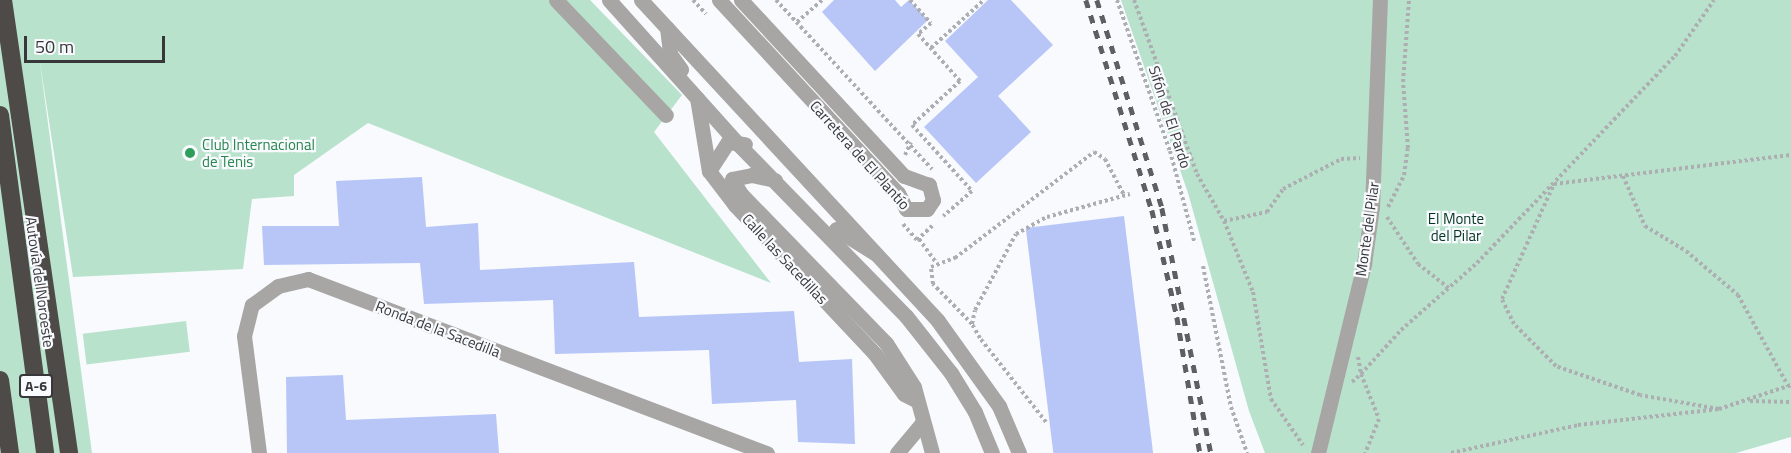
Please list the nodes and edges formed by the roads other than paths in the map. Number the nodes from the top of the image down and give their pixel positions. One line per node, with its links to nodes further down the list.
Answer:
1 (3, 0): 17 (highway)
2 (556, 0): 11 (street)
3 (609, 0): 9 (street)
4 (640, 0): 8 (street)
5 (719, 0): 6 (street, Carretera de El Plantío)
6 (741, 0)
7 (1380, 0): 31 (street, Monte del Pilar)
8 (667, 28): 12 (street); 16 (street)
9 (697, 98): 12 (street); 13 (street, Calle las Sacedillas)
10 (0, 115): 22 (highway, Autovía del Noroeste / A-6)
11 (666, 115)
12 (739, 145): 13 (street); 14 (street); 15 (street); 16 (street)
13 (709, 171): 19 (street, Calle las Sacedillas)
14 (732, 179): 15 (street); 19 (street, Calle las Sacedillas)
15 (775, 180): 29 (street)
16 (882, 256): 30 (street)
17 (49, 314): 23 (highway); 24 (highway)
18 (0, 380): 21 (highway)
19 (914, 399): 20 (street, Calle las Sacedillas)
20 (921, 424): 27 (street); 28 (street, Calle las Sacedillas)
21 (10, 453)
22 (45, 453)
23 (69, 453)
24 (76, 453)
25 (259, 453): 26 (street, Ronda de la Sacedilla)
26 (767, 453)
27 (897, 453)
28 (932, 453)
29 (992, 453)
30 (1019, 453)
31 (1318, 453)

